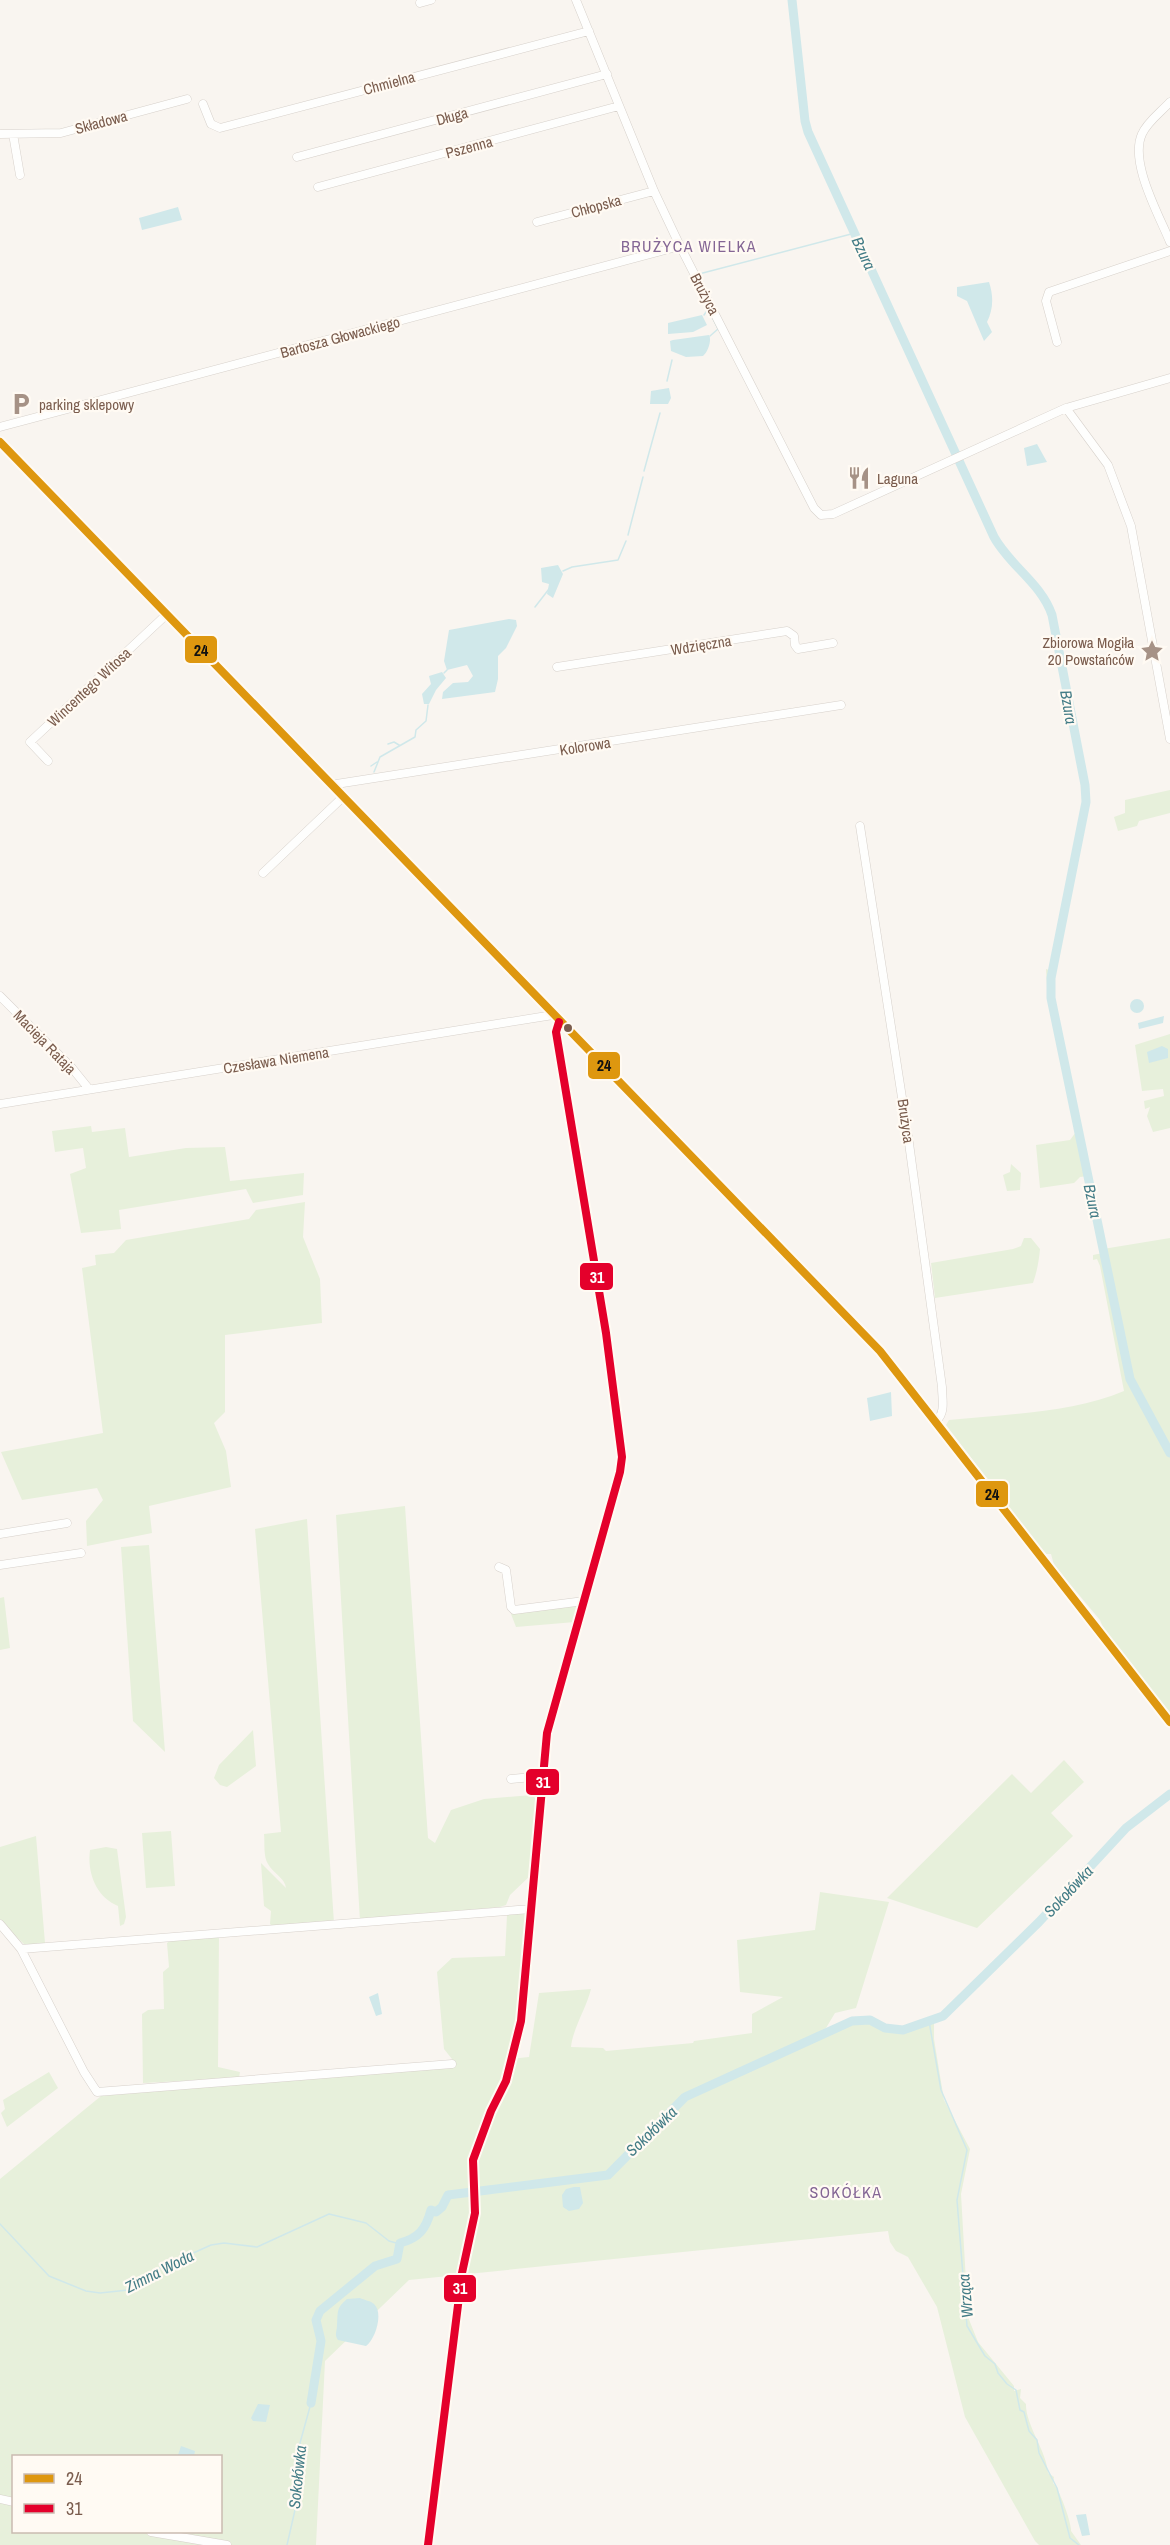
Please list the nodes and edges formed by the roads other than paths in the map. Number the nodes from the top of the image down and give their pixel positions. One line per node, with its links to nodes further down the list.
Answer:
1 (431, 0): 3 (street)
2 (576, 0): 4 (street, Brużyca)
3 (420, 3)
4 (589, 31): 5 (street, Brużyca); 8 (street, Chmielna)
5 (607, 74): 9 (street, Brużyca); 12 (street, Długa)
6 (187, 99): 11 (street, Składowa)
7 (1170, 102): 17 (street)
8 (203, 104)
9 (619, 106): 14 (street, Pszenna); 15 (street, Brużyca)
10 (0, 134): 11 (street, Składowa)
11 (13, 134): 13 (street)
12 (297, 157)
13 (20, 175)
14 (318, 187)
15 (654, 190): 16 (street, Chłopska); 18 (street, Brużyca)
16 (537, 222)
17 (1170, 242)
18 (680, 246): 22 (street, Brużyca); 23 (street, Bartosza Głowackiego)
19 (1170, 251): 20 (street)
20 (1057, 342)
21 (1170, 378): 22 (street)
22 (1066, 408): 29 (street)
23 (0, 427)
24 (0, 442): 25 (main road)
25 (166, 615): 30 (street, Wincentego Witosa); 31 (main road)
26 (833, 643): 27 (street, Wdzięczna)
27 (557, 667)
28 (841, 705): 31 (street, Kolorowa)
29 (1170, 739)
30 (48, 761)
31 (330, 785): 32 (main road)
32 (342, 798): 34 (street); 36 (main road)
33 (860, 826): 39 (street, Brużyca)
34 (263, 873)
35 (0, 996): 37 (street, Macieja Rataja)
36 (556, 1018): 37 (street, Czesława Niemena); 39 (main road); 45 (street)
37 (89, 1089): 38 (street, Czesława Niemena)
38 (0, 1104)
39 (938, 1419): 46 (main road)
40 (67, 1523): 41 (street)
41 (0, 1534)
42 (81, 1553): 43 (street)
43 (0, 1565)
44 (499, 1567): 45 (street)
45 (584, 1601): 47 (street)
46 (1170, 1722)
47 (543, 1776): 48 (street); 49 (street)
48 (511, 1779)
49 (531, 1909): 51 (street); 56 (street)
50 (0, 1924): 51 (street)
51 (21, 1949): 52 (street)
52 (452, 2064)
53 (154, 2533): 54 (street)
54 (185, 2542): 55 (street)
55 (227, 2545)
56 (428, 2545)

